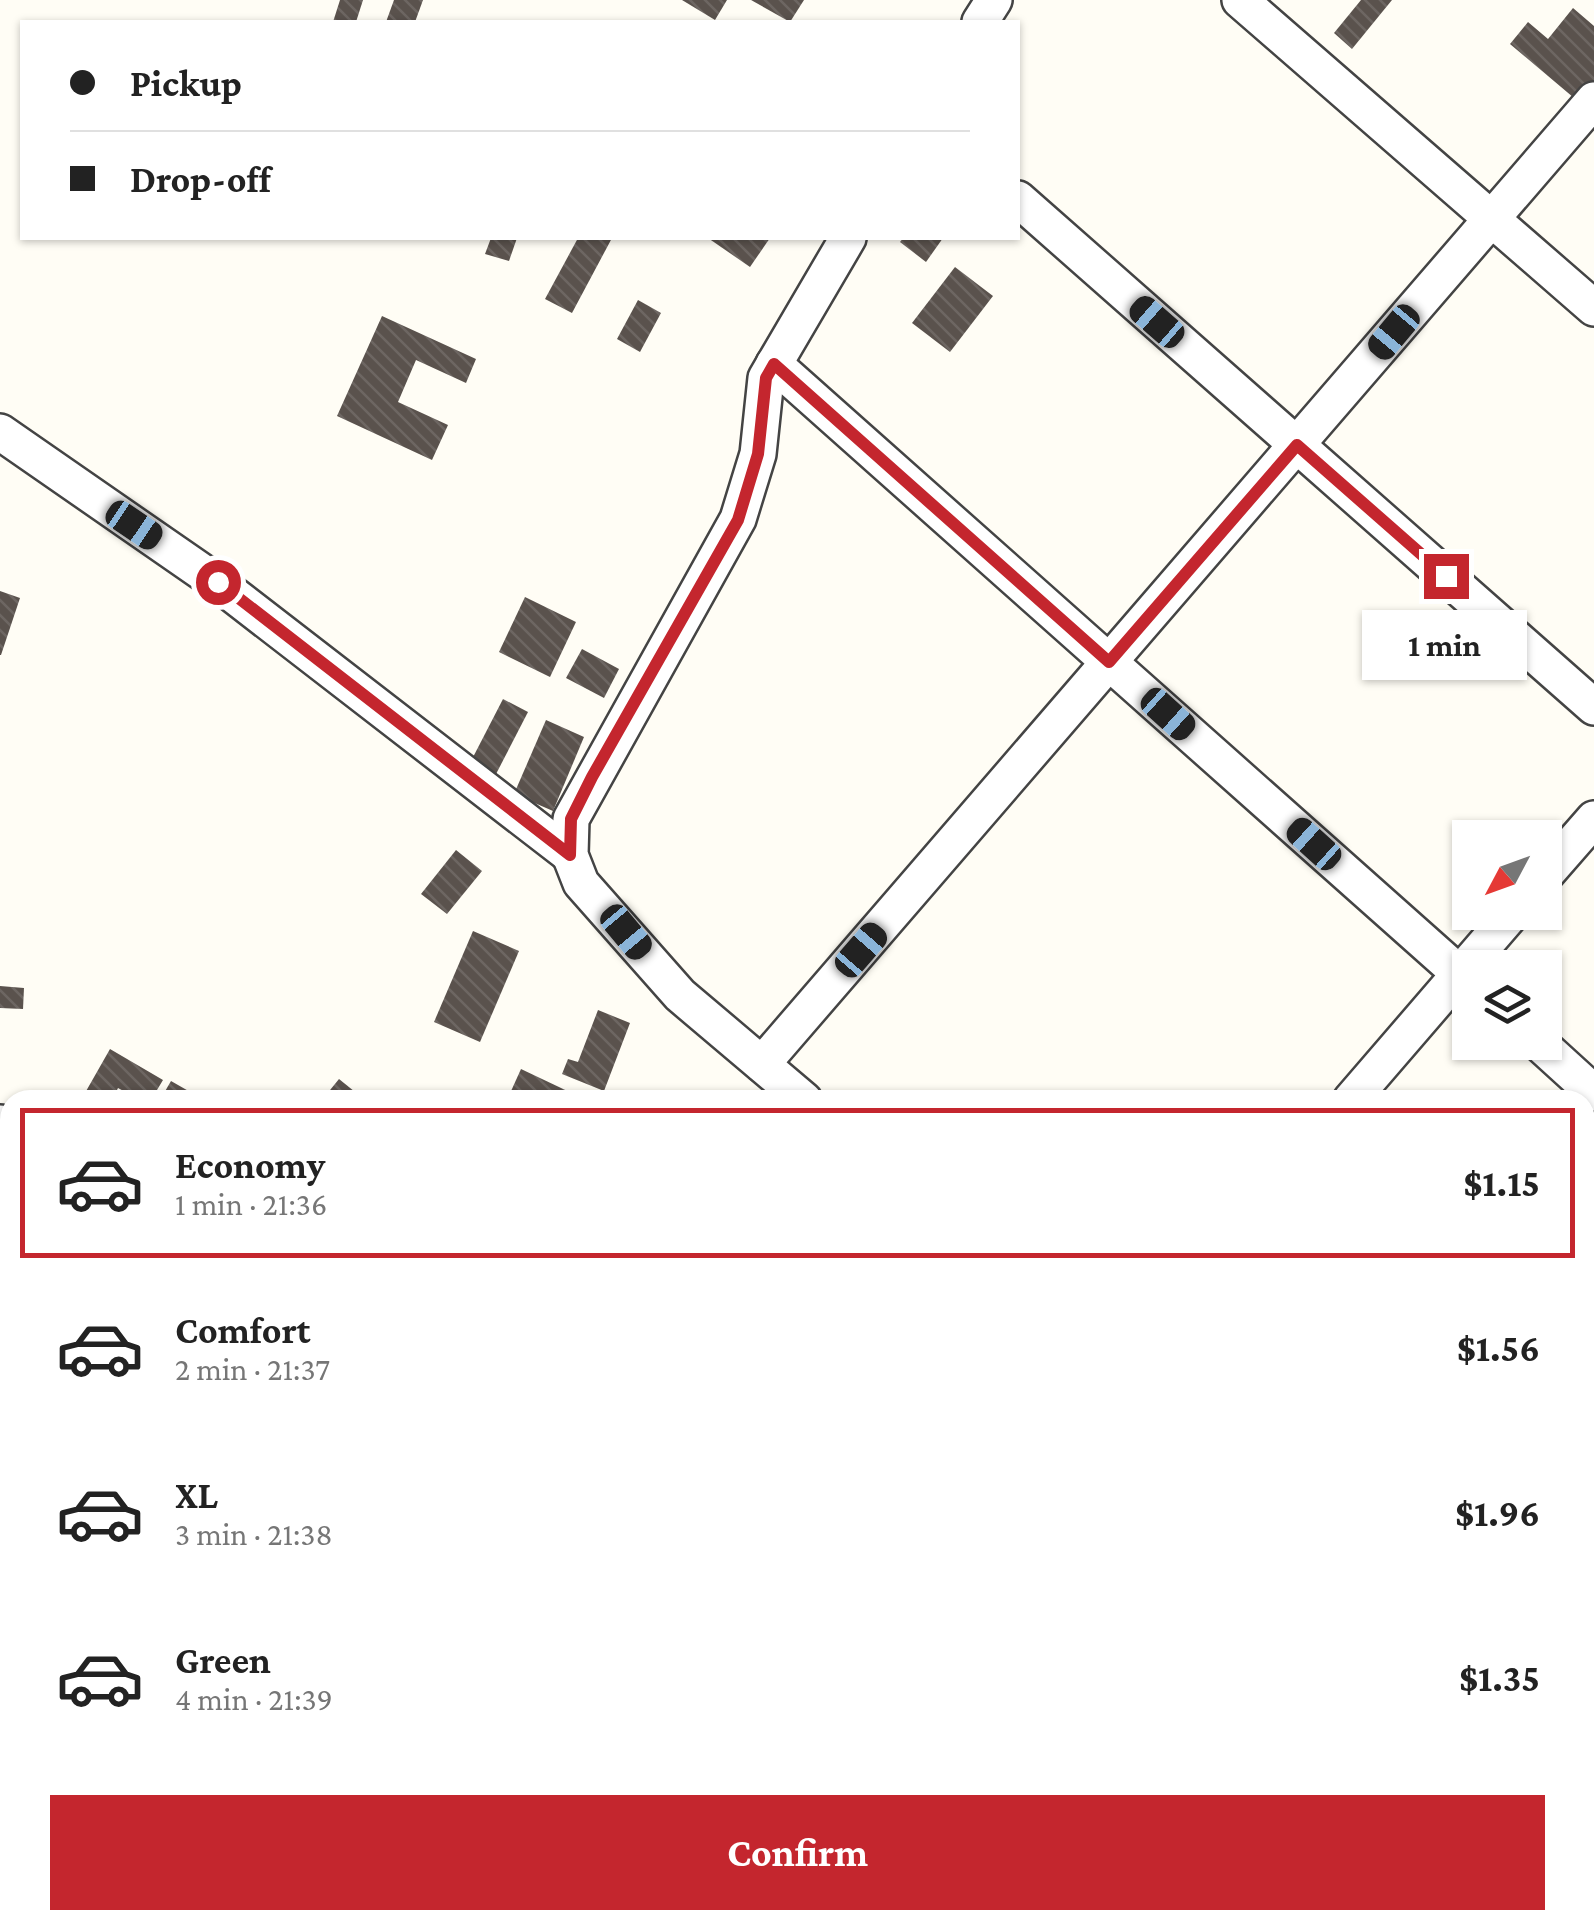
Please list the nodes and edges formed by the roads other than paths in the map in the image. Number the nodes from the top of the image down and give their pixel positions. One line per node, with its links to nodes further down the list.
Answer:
1 (1240, 0): 4 (street)
2 (1594, 100): 4 (street)
3 (1020, 200): 9 (street)
4 (1490, 218): 6 (street); 9 (street)
5 (847, 240): 7 (street)
6 (1594, 308)
7 (774, 364): 10 (street); 13 (street)
8 (0, 432): 13 (street)
9 (1297, 445): 10 (street); 11 (street)
10 (1109, 662): 15 (street); 18 (street)
11 (1594, 708)
12 (1594, 818): 14 (street)
13 (570, 855): 18 (street)
14 (1562, 856)
15 (1452, 966)
16 (1452, 992): 20 (street)
17 (1558, 1060): 21 (street)
18 (762, 1064): 19 (street)
19 (792, 1090)
20 (1360, 1090)
21 (1592, 1090)

